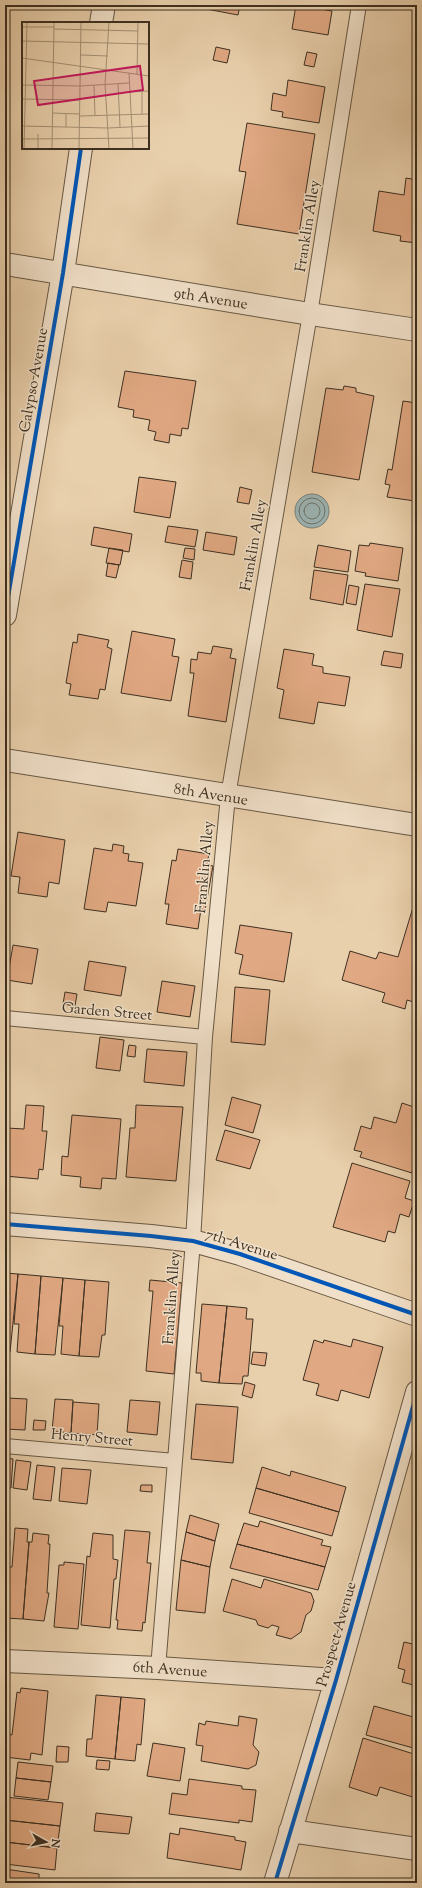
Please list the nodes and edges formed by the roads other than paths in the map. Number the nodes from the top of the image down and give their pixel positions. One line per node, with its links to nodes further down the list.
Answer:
1 (104, 5): 3 (street)
2 (359, 5): 7 (lane, Franklin Alley)
3 (102, 22)
4 (81, 149): 6 (street, Calypso Avenue)
5 (5, 264): 6 (street, 9th Avenue)
6 (63, 273): 7 (street, 9th Avenue); 9 (street, Calypso Avenue)
7 (310, 314): 8 (street, 9th Avenue); 11 (lane, Franklin Alley)
8 (417, 330)
9 (5, 615)
10 (5, 760): 11 (street, 8th Avenue)
11 (228, 796): 12 (street, 8th Avenue); 14 (lane, Franklin Alley)
12 (417, 825)
13 (5, 1018): 14 (lane, Garden Street)
14 (205, 1037): 16 (lane, Franklin Alley)
15 (5, 1224): 16 (street, 7th Avenue)
16 (193, 1241): 17 (street, 7th Avenue); 20 (lane, Franklin Alley)
17 (417, 1315)
18 (417, 1392): 23 (street, Prospect Avenue)
19 (5, 1446): 20 (lane, Henry Street)
20 (175, 1462): 22 (lane, Franklin Alley)
21 (5, 1661): 22 (street, 6th Avenue)
22 (158, 1668): 23 (street, 6th Avenue)
23 (336, 1680): 24 (street, Prospect Avenue)
24 (290, 1831): 25 (street); 26 (street, Prospect Avenue)
25 (417, 1850)
26 (275, 1883)

